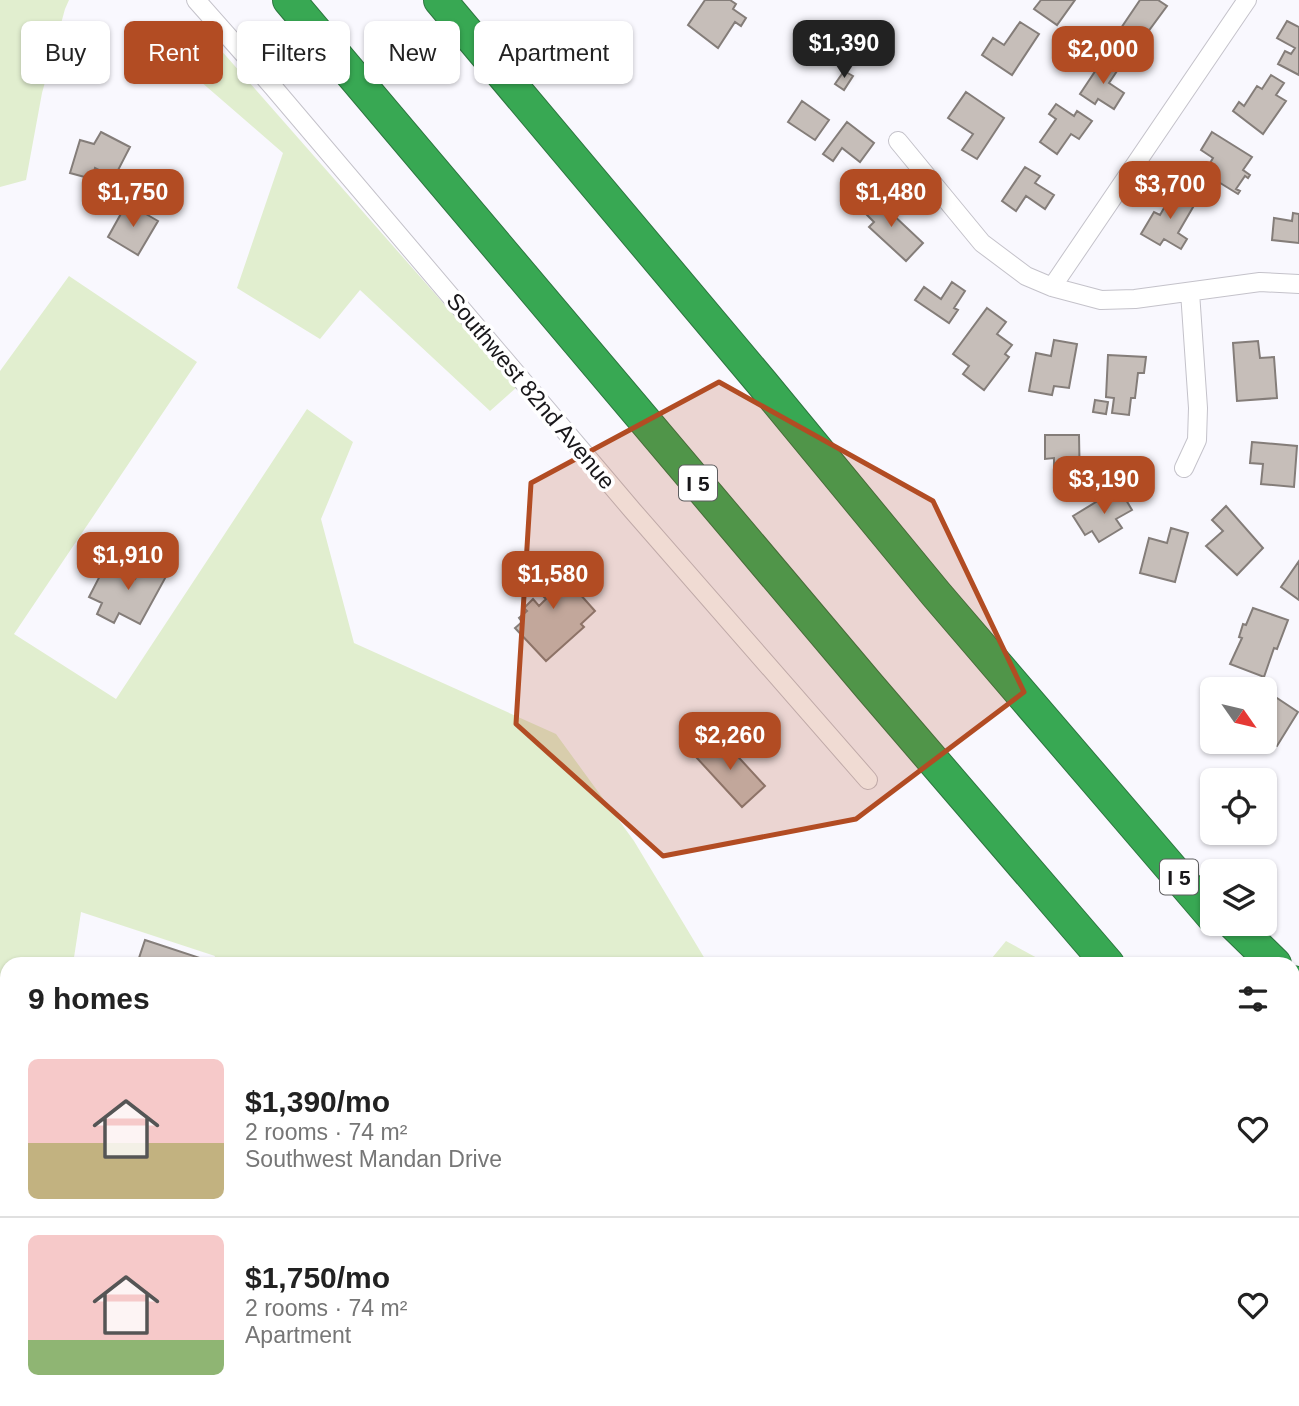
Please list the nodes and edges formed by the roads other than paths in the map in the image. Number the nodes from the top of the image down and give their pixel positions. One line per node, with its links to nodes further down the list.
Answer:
1 (195, 0): 10 (street, Southwest 82nd Avenue)
2 (289, 0): 16 (highway, I 5)
3 (440, 0): 11 (highway, I 5)
4 (1247, 0): 7 (street)
5 (898, 142): 7 (street)
6 (1299, 284): 8 (street)
7 (1052, 287): 8 (street)
8 (1190, 292): 9 (street)
9 (1184, 468)
10 (868, 780)
11 (1145, 837): 12 (highway); 13 (highway, I 5)
12 (1200, 890)
13 (1200, 902)
14 (1228, 936): 17 (highway)
15 (1246, 936): 18 (highway)
16 (1102, 957)
17 (1246, 957)
18 (1268, 957)

